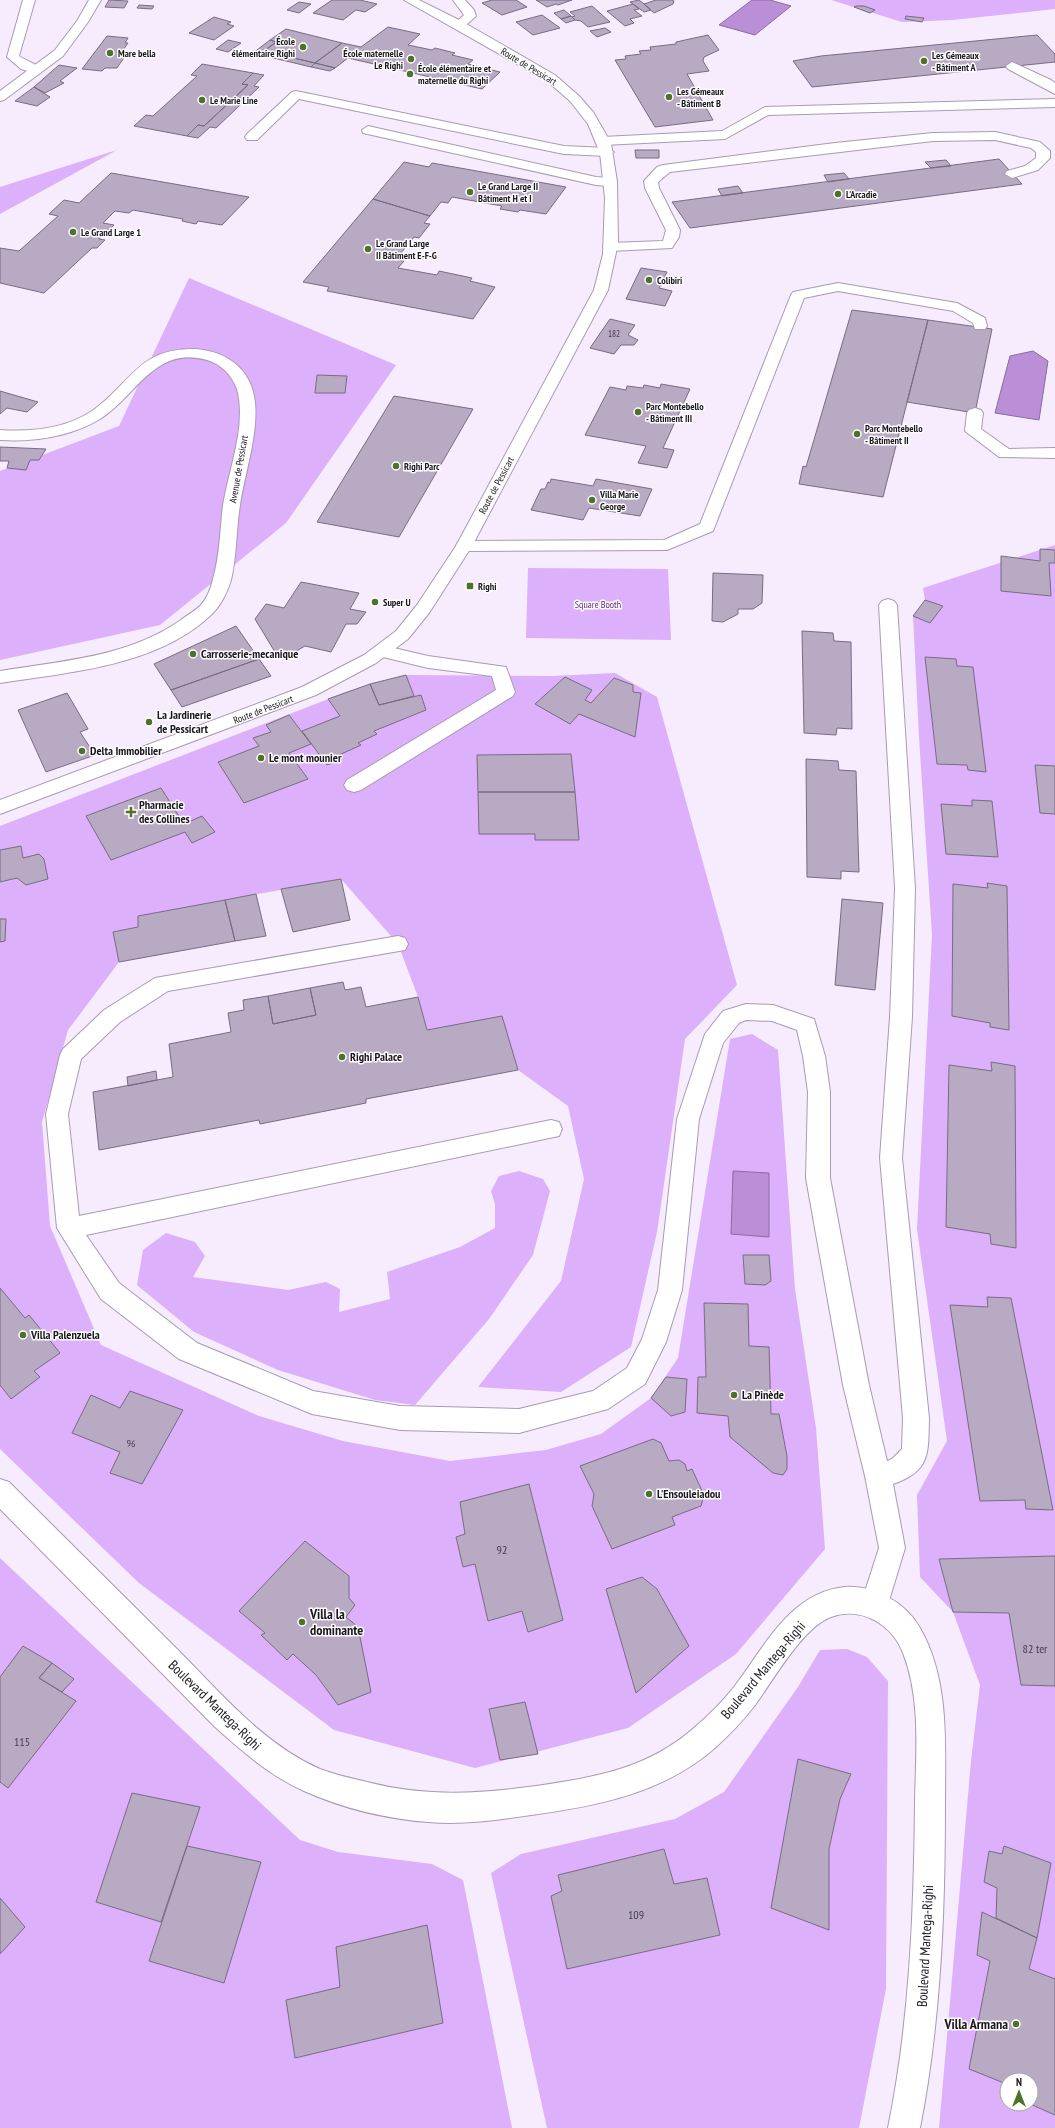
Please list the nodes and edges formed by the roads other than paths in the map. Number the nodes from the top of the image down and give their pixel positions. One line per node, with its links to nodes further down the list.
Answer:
1 (29, 0): 7 (street)
2 (95, 0): 7 (street)
3 (410, 0): 5 (street, Route de Pessicart)
4 (458, 0): 5 (street)
5 (459, 25): 13 (street, Route de Pessicart)
6 (1012, 66): 8 (street)
7 (37, 70): 9 (street)
8 (1055, 90)
9 (0, 97)
10 (1055, 102): 13 (street)
11 (368, 130): 15 (street)
12 (252, 137): 13 (street)
13 (605, 146): 15 (street, Route de Pessicart)
14 (1012, 174): 16 (street)
15 (610, 182): 16 (street, Route de Pessicart)
16 (610, 247): 21 (street, Route de Pessicart)
17 (980, 326): 21 (street)
18 (975, 413): 20 (street)
19 (0, 435): 24 (street, Avenue de Pessicart)
20 (1055, 453)
21 (464, 546): 23 (street, Route de Pessicart)
22 (888, 605): 30 (street)
23 (381, 651): 25 (street); 26 (street, Route de Pessicart)
24 (0, 677)
25 (354, 785)
26 (0, 807)
27 (398, 944): 29 (street)
28 (550, 1129): 29 (street)
29 (70, 1228): 30 (street)
30 (878, 1476): 32 (street)
31 (0, 1491): 32 (street, Boulevard Mantega-Righi)
32 (875, 1604): 33 (street, Boulevard Mantega-Righi)
33 (904, 2128)

